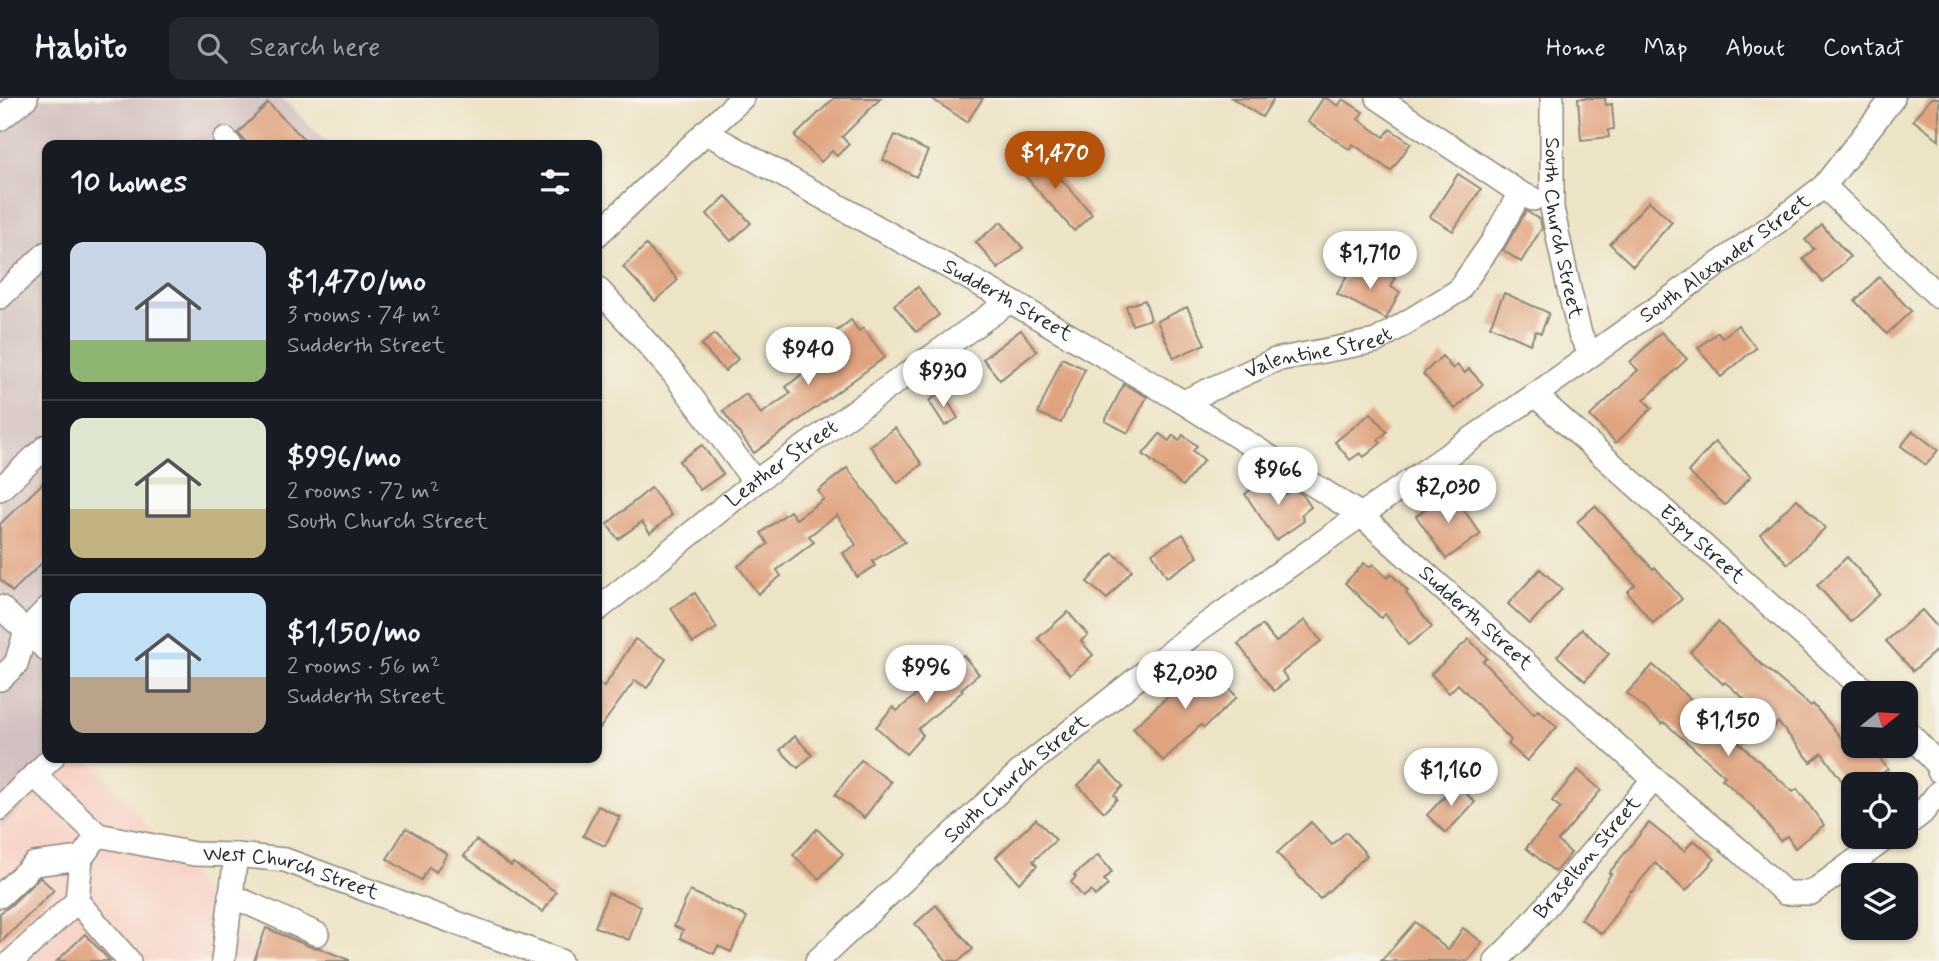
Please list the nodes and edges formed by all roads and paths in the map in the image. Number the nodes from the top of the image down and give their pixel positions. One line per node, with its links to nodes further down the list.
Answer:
1 (26, 98): 6 (street)
2 (742, 98): 7 (street)
3 (1378, 98): 9 (street)
4 (1552, 98): 10 (street, South Church Street)
5 (1892, 98): 8 (street, South Alexander Street)
6 (0, 119)
7 (705, 132): 11 (street); 16 (street, Sudderth Street)
8 (1824, 186): 15 (street); 17 (street, South Alexander Street)
9 (1520, 193): 10 (street); 19 (street, Valentine Street)
10 (1552, 208): 17 (street, South Church Street)
11 (602, 230)
12 (42, 258): 14 (street)
13 (602, 293): 21 (street)
14 (0, 297)
15 (1939, 297)
16 (1010, 301): 19 (street, Sudderth Street); 21 (street, Leather Street)
17 (1591, 354): 18 (street, South Alexander Street)
18 (1535, 395): 23 (street, South Church Street); 30 (street, Espy Street)
19 (1183, 402): 23 (street, Sudderth Street)
20 (42, 451): 22 (street)
21 (755, 482): 24 (street, Leather Street)
22 (0, 489)
23 (1361, 514): 35 (street, Sudderth Street); 51 (street, South Church Street)
24 (602, 606)
25 (0, 607): 27 (street)
26 (42, 614): 27 (street)
27 (26, 631): 28 (street); 29 (street)
28 (42, 645)
29 (0, 679)
30 (1855, 681)
31 (1918, 744): 33 (street)
32 (47, 763): 34 (street)
33 (1938, 768)
34 (34, 775): 37 (street); 39 (street)
35 (1654, 779): 40 (street, Sudderth Street); 52 (street, Braselton Street)
36 (1939, 792): 38 (street)
37 (0, 808)
38 (1918, 816)
39 (98, 835): 41 (street, West Church Street); 42 (street)
40 (1871, 849)
41 (236, 855): 43 (street); 50 (street, West Church Street)
42 (81, 858): 44 (street); 45 (street)
43 (230, 895): 46 (street); 49 (street)
44 (0, 896)
45 (77, 901): 47 (street); 48 (street)
46 (317, 934)
47 (12, 961)
48 (129, 961)
49 (223, 961)
50 (560, 961)
51 (817, 961)
52 (1496, 961)

